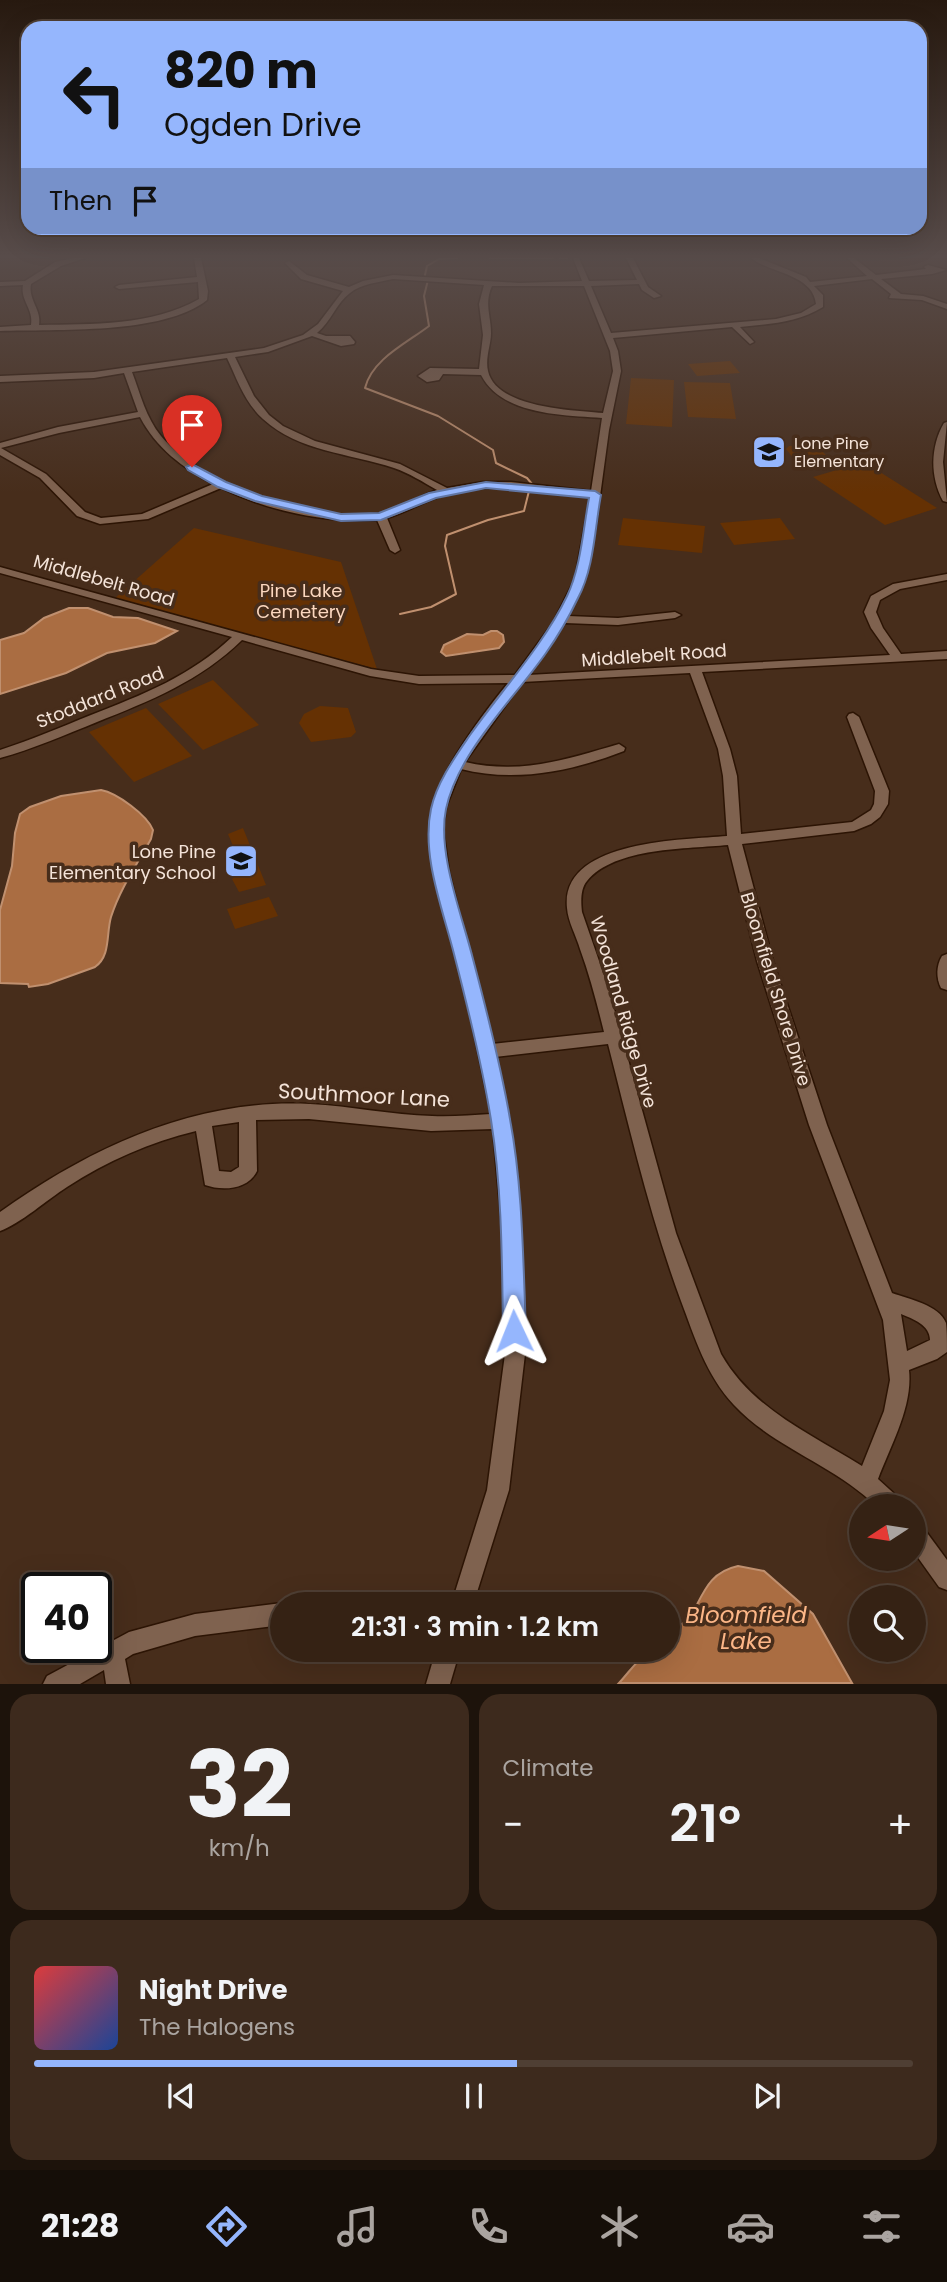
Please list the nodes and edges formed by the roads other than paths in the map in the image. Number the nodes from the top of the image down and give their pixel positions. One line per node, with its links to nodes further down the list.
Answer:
1 (608, 336): 14 (street)
2 (304, 337): 8 (street)
3 (321, 337): 6 (street)
4 (486, 337): 11 (street)
5 (745, 337): 7 (street)
6 (327, 338)
7 (750, 342)
8 (230, 356): 9 (street); 19 (street)
9 (127, 370): 12 (street); 13 (street)
10 (440, 372): 11 (street)
11 (484, 372): 14 (street)
12 (0, 379)
13 (142, 414): 16 (street); 18 (street)
14 (607, 416): 20 (street)
15 (947, 425): 21 (street)
16 (0, 446)
17 (0, 451): 18 (street)
18 (222, 484): 22 (street)
19 (445, 491): 20 (street); 22 (street)
20 (595, 495): 27 (street)
21 (947, 499)
22 (381, 516): 23 (street)
23 (395, 550)
24 (0, 569): 28 (street, Middlebelt Road)
25 (947, 577): 30 (street)
26 (675, 615): 27 (street)
27 (561, 619): 32 (street)
28 (240, 636): 32 (street, Middlebelt Road); 35 (street, Stoddard Road)
29 (946, 657): 30 (street, Middlebelt Road)
30 (898, 658): 31 (street, Middlebelt Road)
31 (695, 670): 32 (street, Middlebelt Road); 37 (street, Bloomfield Shore Drive)
32 (516, 680): 36 (street)
33 (853, 717): 37 (street, Woodland Ridge Drive)
34 (619, 748): 36 (street)
35 (0, 754)
36 (457, 764): 41 (street)
37 (734, 840): 40 (street, Woodland Ridge Drive); 46 (street, Bloomfield Shore Drive)
38 (947, 960): 39 (street)
39 (947, 984)
40 (614, 1037): 41 (street); 48 (street, Woodland Ridge Drive)
41 (486, 1051): 44 (street)
42 (247, 1114): 43 (street, Southmoor Lane); 43 (street); 44 (street, Southmoor Lane)
43 (203, 1121): 45 (street, Southmoor Lane)
44 (501, 1121): 52 (street)
45 (0, 1223)
46 (887, 1301): 47 (street, Bloomfield Shore Drive); 47 (street)
47 (900, 1363): 48 (street, Bloomfield Shore Drive)
48 (866, 1482): 49 (street)
49 (878, 1494)
50 (926, 1550): 51 (street)
51 (947, 1579)
52 (466, 1592)
53 (270, 1616): 54 (street)
54 (112, 1654): 58 (street)
55 (441, 1662): 59 (street)
56 (95, 1663): 57 (street)
57 (55, 1684)
58 (118, 1684)
59 (438, 1684)

